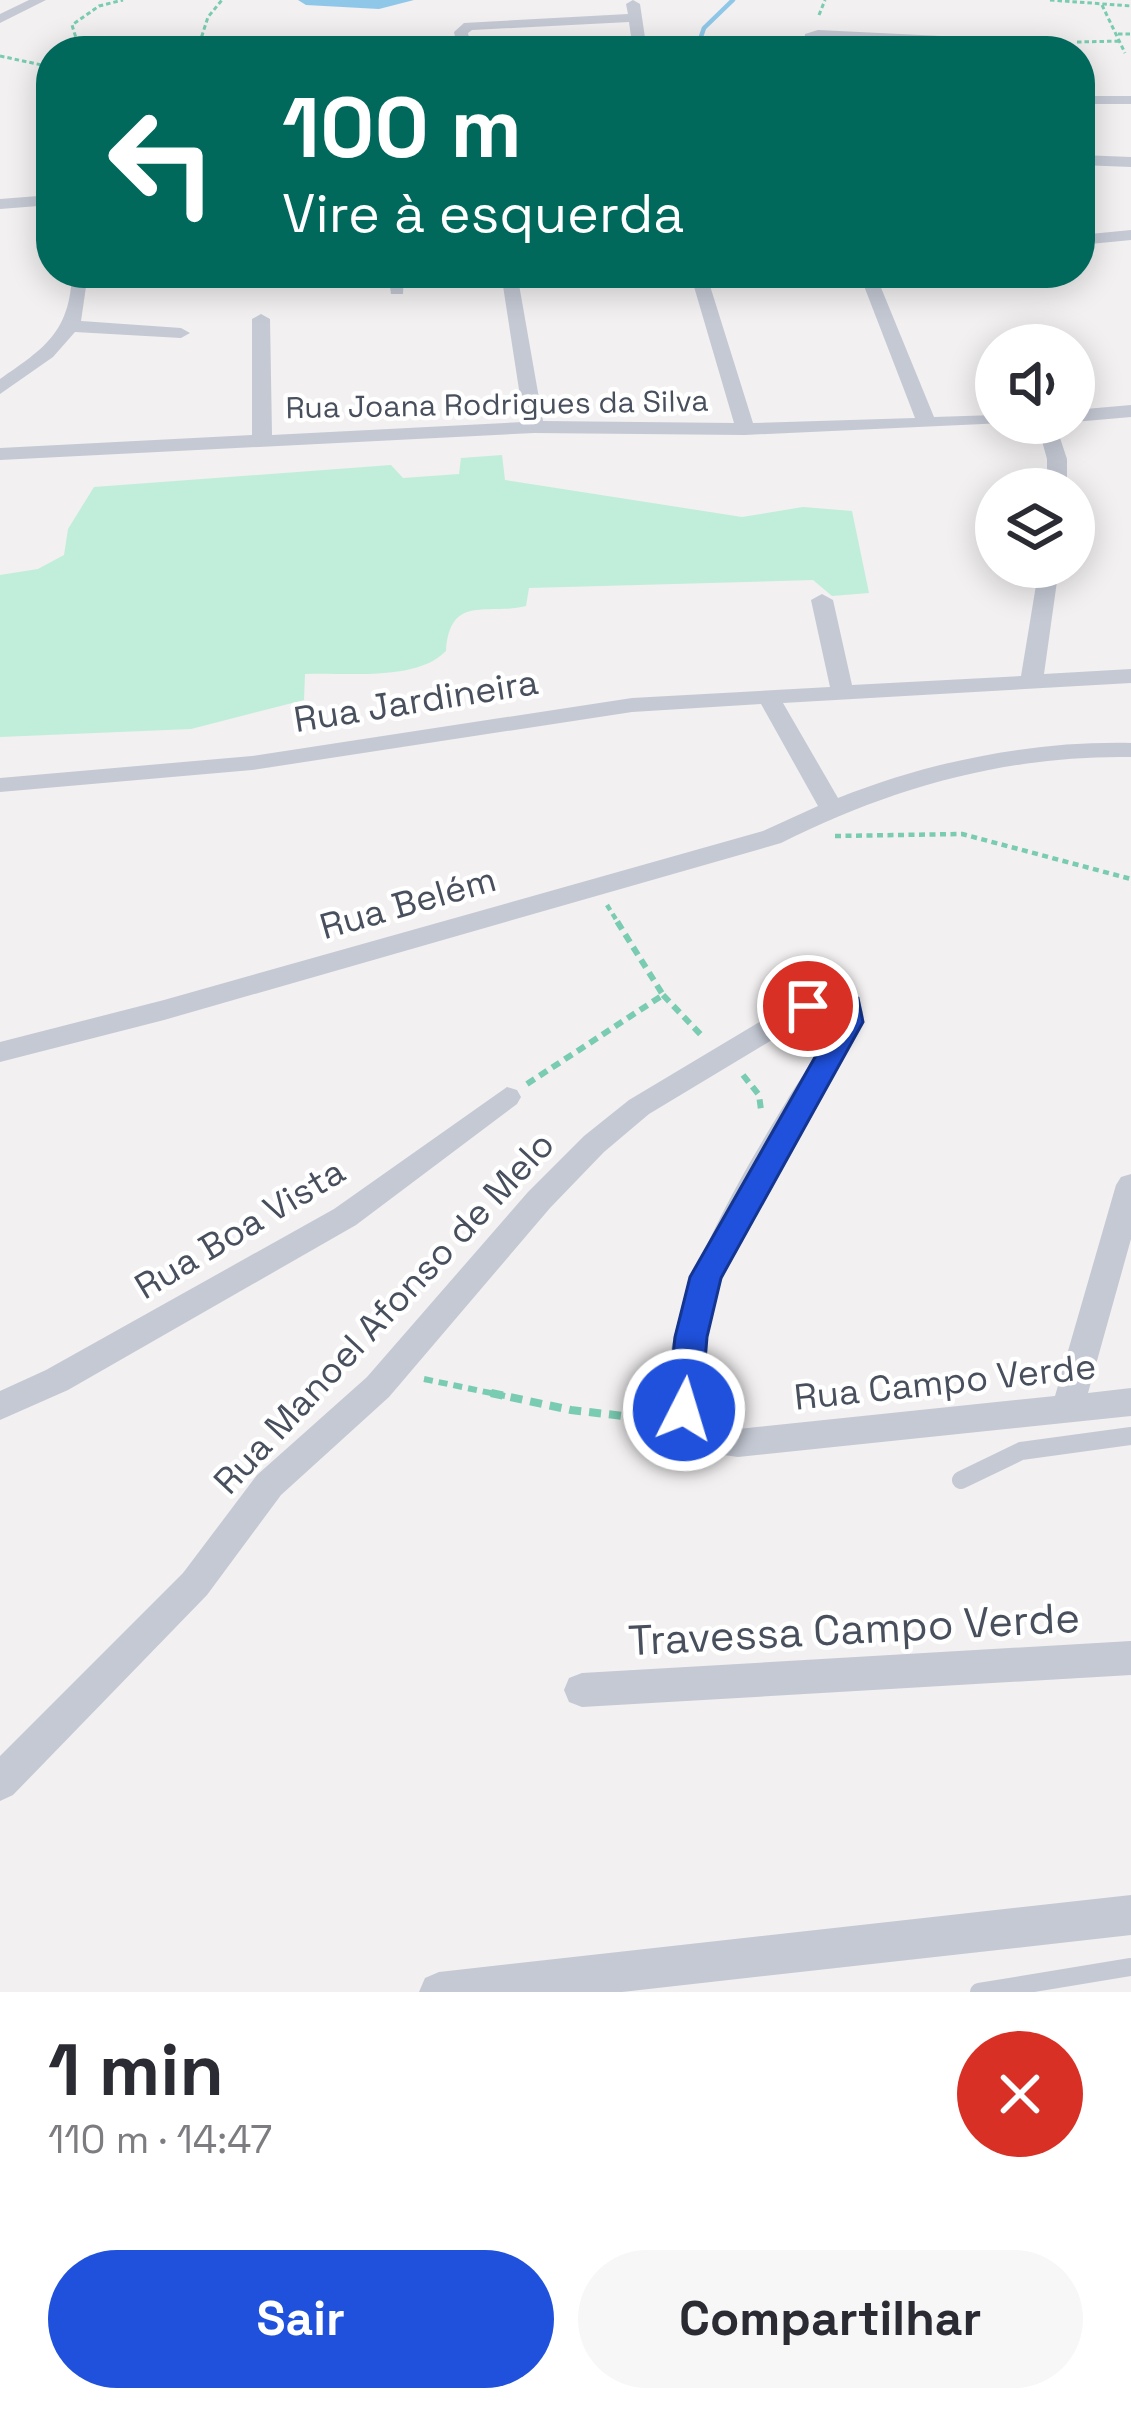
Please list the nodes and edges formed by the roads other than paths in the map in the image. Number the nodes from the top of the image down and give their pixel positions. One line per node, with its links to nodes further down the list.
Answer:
1 (39, 0): 4 (street)
2 (632, 0): 3 (street)
3 (636, 18): 5 (street); 6 (street)
4 (0, 19)
5 (463, 36)
6 (638, 36)
7 (1095, 100): 8 (street)
8 (1131, 100)
9 (1095, 161): 10 (street)
10 (1131, 162)
11 (36, 201): 12 (street)
12 (0, 204)
13 (1131, 235): 14 (street)
14 (1095, 238)
15 (81, 288): 20 (street)
16 (511, 288): 27 (street)
17 (703, 288): 28 (street)
18 (873, 288): 26 (street)
19 (261, 319): 29 (street)
20 (72, 326): 21 (street); 22 (street)
21 (181, 333)
22 (0, 388)
23 (1131, 411): 24 (street)
24 (1095, 414)
25 (975, 422): 26 (street, Rua Joana Rodrigues da Silva)
26 (927, 424): 28 (street, Rua Joana Rodrigues da Silva)
27 (533, 427): 28 (street, Rua Joana Rodrigues da Silva); 29 (street, Rua Joana Rodrigues da Silva)
28 (745, 429)
29 (262, 440): 30 (street, Rua Joana Rodrigues da Silva)
30 (0, 454)
31 (1046, 588): 34 (street)
32 (822, 600): 35 (street)
33 (1131, 676): 34 (street, Rua Jardineira)
34 (1032, 678): 35 (street, Rua Jardineira)
35 (842, 690): 36 (street, Rua Jardineira)
36 (767, 695): 38 (street, Rua Jardineira); 39 (street)
37 (1131, 750): 39 (street, Rua Belém)
38 (0, 785)
39 (830, 806): 40 (street, Rua Belém)
40 (0, 1052)
41 (507, 1096): 44 (street, Rua Boa Vista)
42 (1131, 1185): 45 (street)
43 (1131, 1402): 45 (street, Rua Campo Verde)
44 (0, 1406)
45 (1068, 1407): 46 (street, Rua Campo Verde)
46 (689, 1424): 51 (street, Rua Manoel Afonso de Melo)
47 (1131, 1436): 48 (lane)
48 (961, 1480)
49 (1131, 1658): 50 (street, Travessa Campo Verde)
50 (582, 1690)
51 (0, 1782)
52 (1131, 1915): 54 (street)
53 (1131, 1967): 55 (lane)
54 (440, 1992)
55 (979, 1992)

